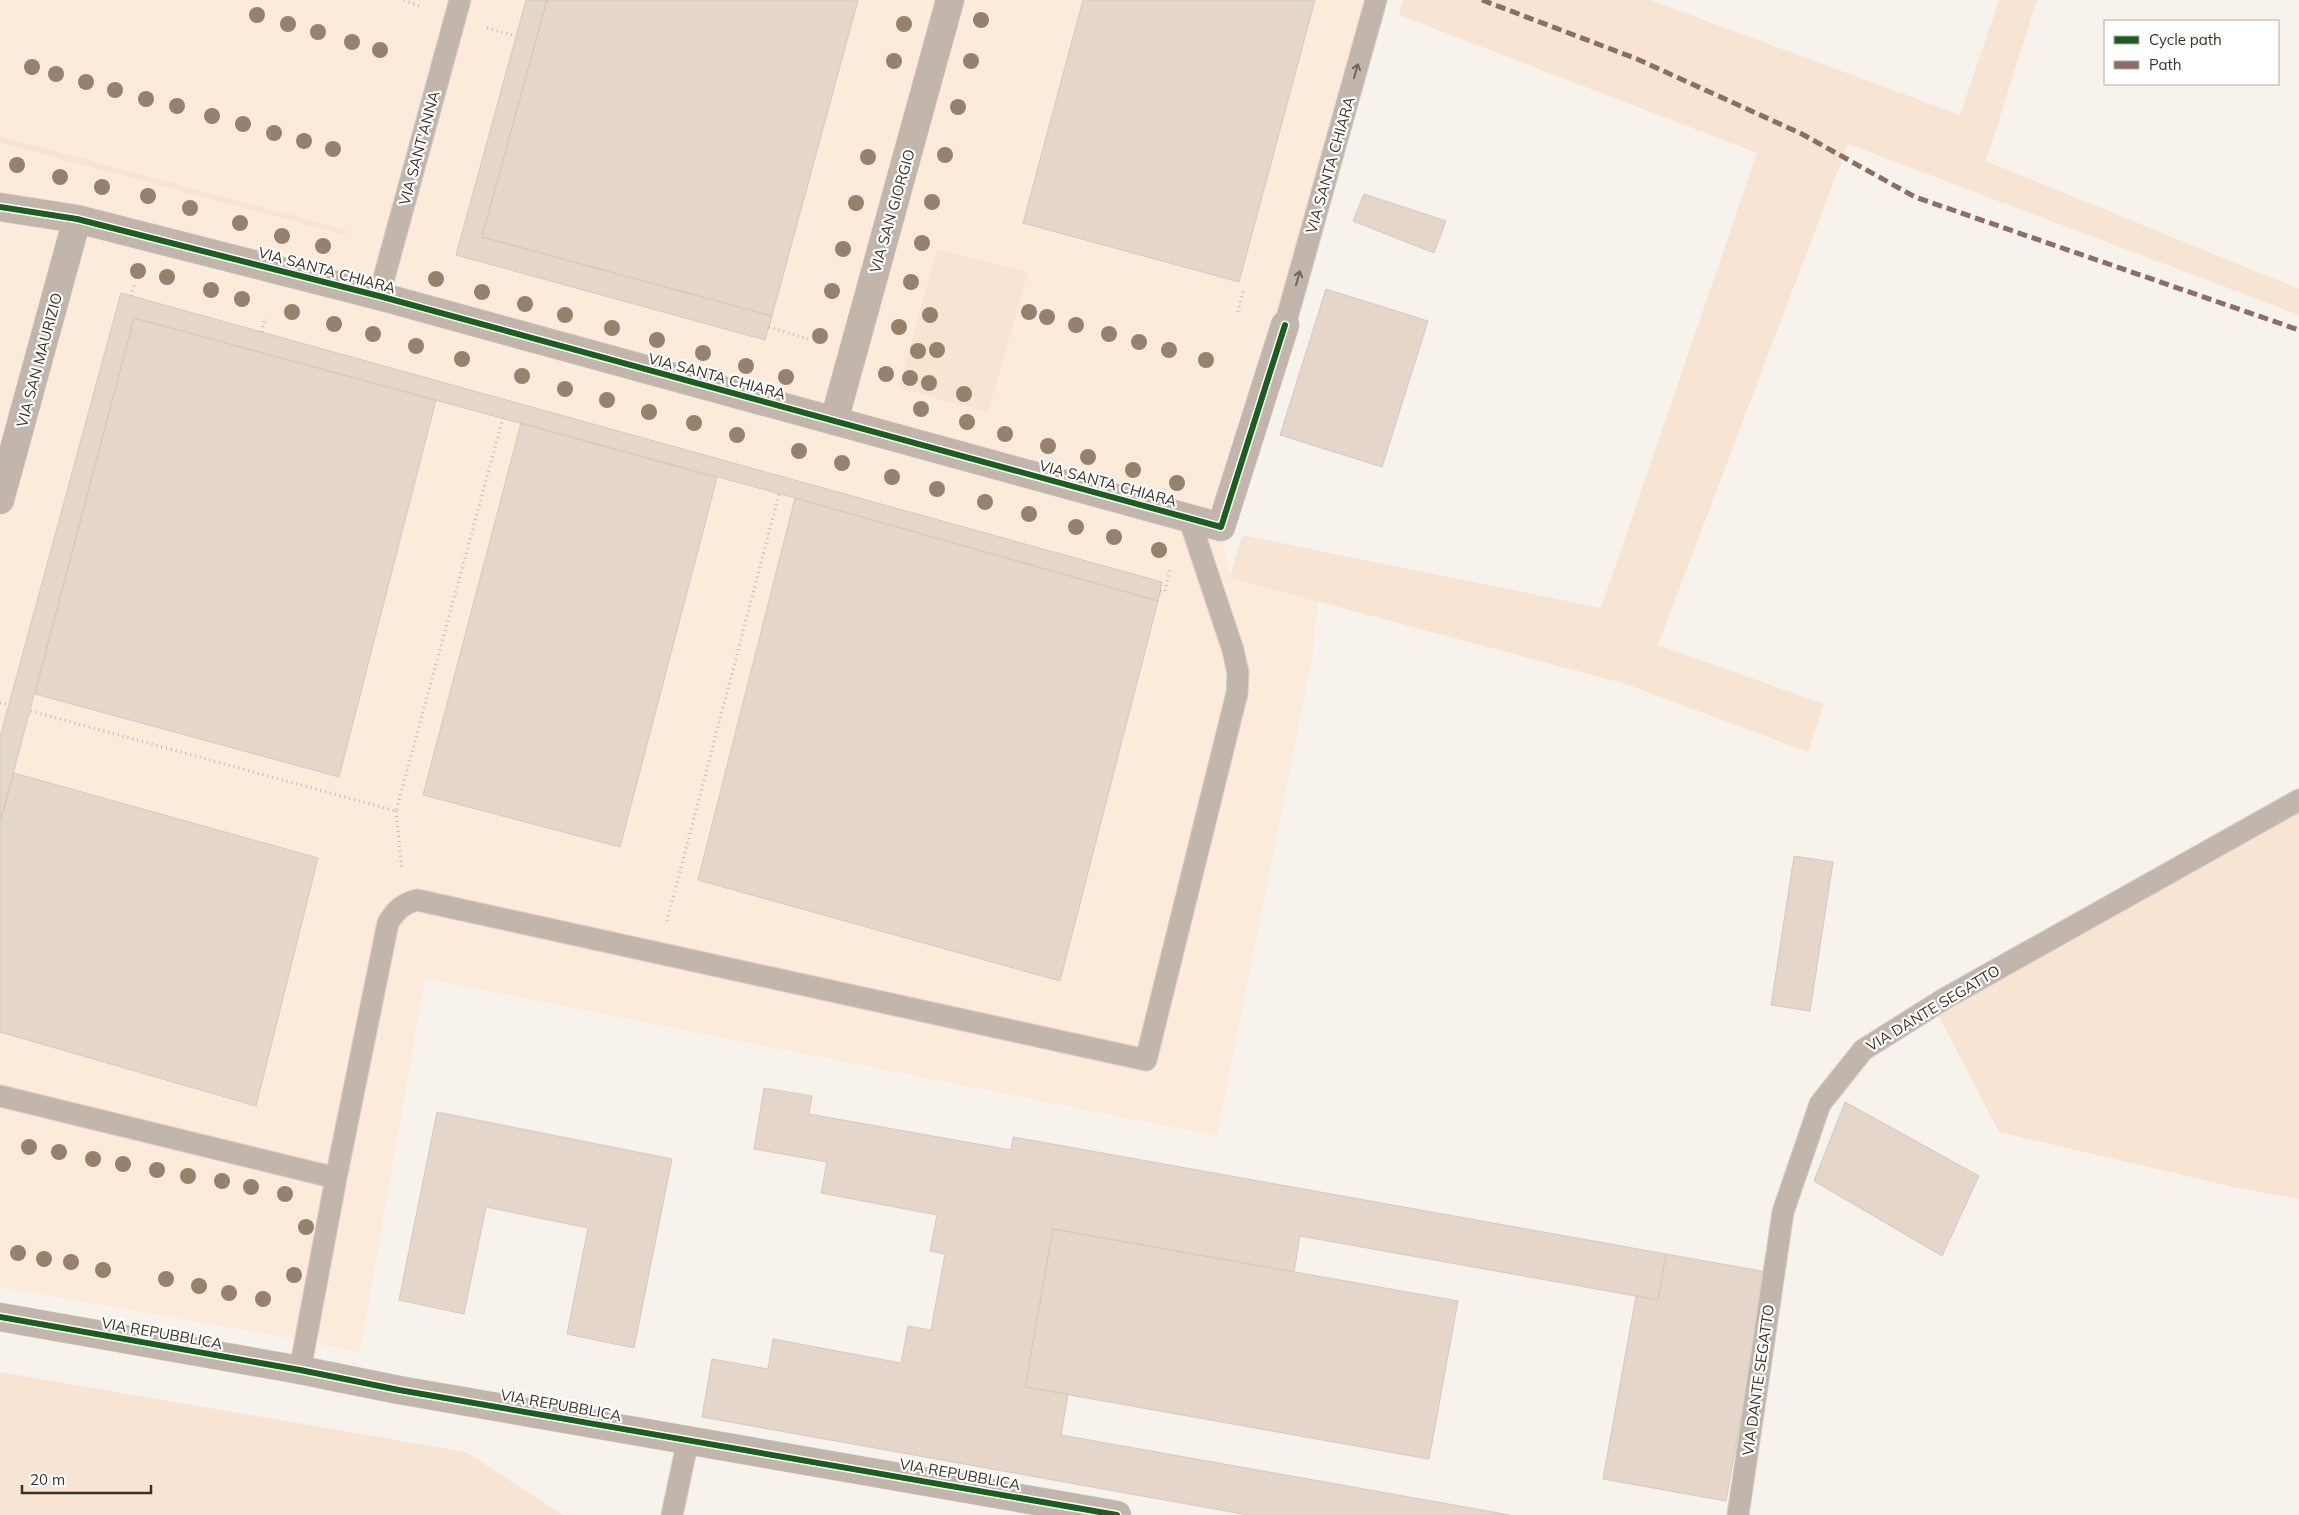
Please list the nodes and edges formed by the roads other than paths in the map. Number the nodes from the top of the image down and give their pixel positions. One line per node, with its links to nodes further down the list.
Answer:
1 (460, 0): 6 (lane, VIA SANT'ANNA)
2 (950, 0): 8 (street, VIA SAN GIORGIO)
3 (1376, 0): 7 (lane, VIA SANTA CHIARA, one-way to 3)
4 (0, 207): 5 (street, VIA SANTA CHIARA)
5 (77, 219): 6 (street, VIA SANTA CHIARA); 9 (street, VIA SAN MAURIZIO)
6 (379, 296): 8 (street, VIA SANTA CHIARA)
7 (1285, 325): 10 (street, VIA SANTA CHIARA)
8 (834, 421): 10 (street, VIA SANTA CHIARA)
9 (0, 500)
10 (1188, 518): 13 (lane)
11 (2299, 800): 19 (lane, VIA DANTE SEGATTO)
12 (0, 1096): 13 (lane)
13 (336, 1178): 15 (lane)
14 (0, 1317): 15 (street, VIA REPUBBLICA)
15 (300, 1370): 16 (street, VIA REPUBBLICA)
16 (688, 1440): 17 (lane); 18 (street, VIA REPUBBLICA)
17 (672, 1515)
18 (1117, 1515)
19 (1738, 1515)

